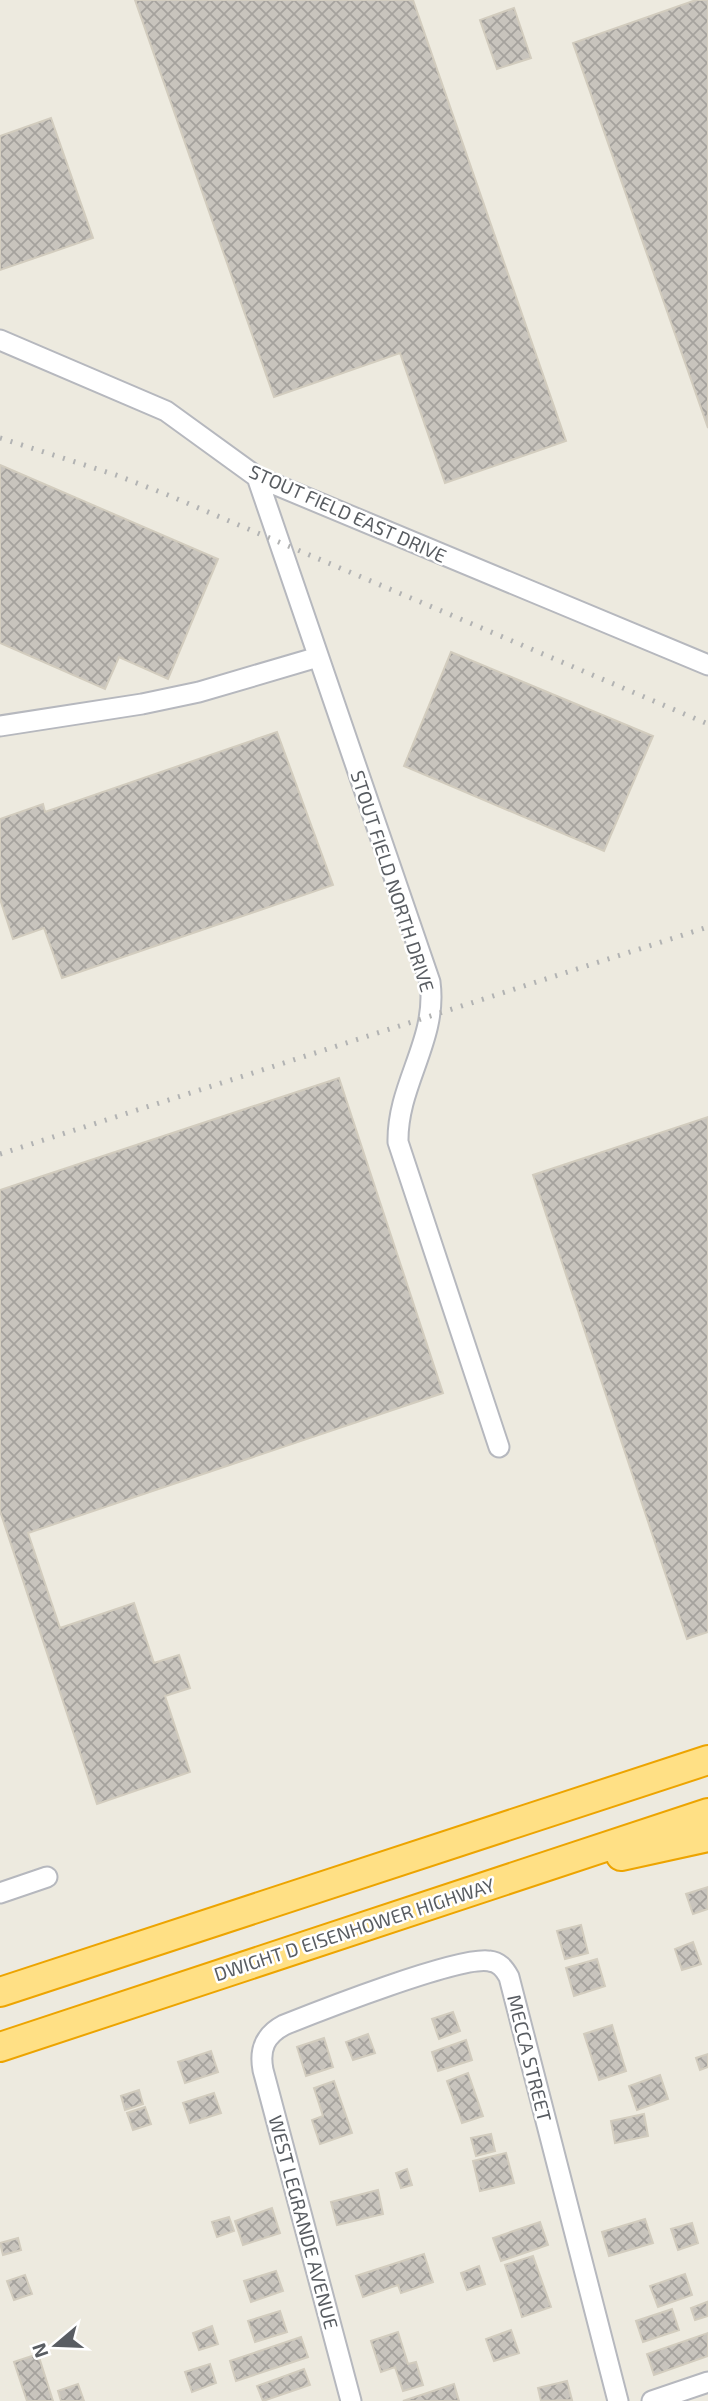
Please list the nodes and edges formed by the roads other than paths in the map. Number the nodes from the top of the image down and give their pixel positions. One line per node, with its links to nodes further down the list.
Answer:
1 (0, 340): 2 (street, STOUT FIELD EAST DRIVE)
2 (257, 477): 3 (street, STOUT FIELD NORTH DRIVE); 4 (street, STOUT FIELD EAST DRIVE)
3 (318, 657): 5 (street); 6 (street, STOUT FIELD NORTH DRIVE)
4 (708, 666)
5 (0, 726)
6 (499, 1447)
7 (708, 1760): 13 (highway)
8 (708, 1813): 11 (highway, DWIGHT D EISENHOWER HIGHWAY)
9 (708, 1836): 11 (highway)
10 (47, 1877): 12 (street)
11 (492, 1883): 15 (highway, DWIGHT D EISENHOWER HIGHWAY)
12 (0, 1893)
13 (0, 1992)
14 (264, 2043): 17 (street, WEST LEGRANDE AVENUE); 18 (street, MECCA STREET)
15 (0, 2047)
16 (708, 2382): 19 (street)
17 (351, 2401)
18 (618, 2401)
19 (652, 2401)

